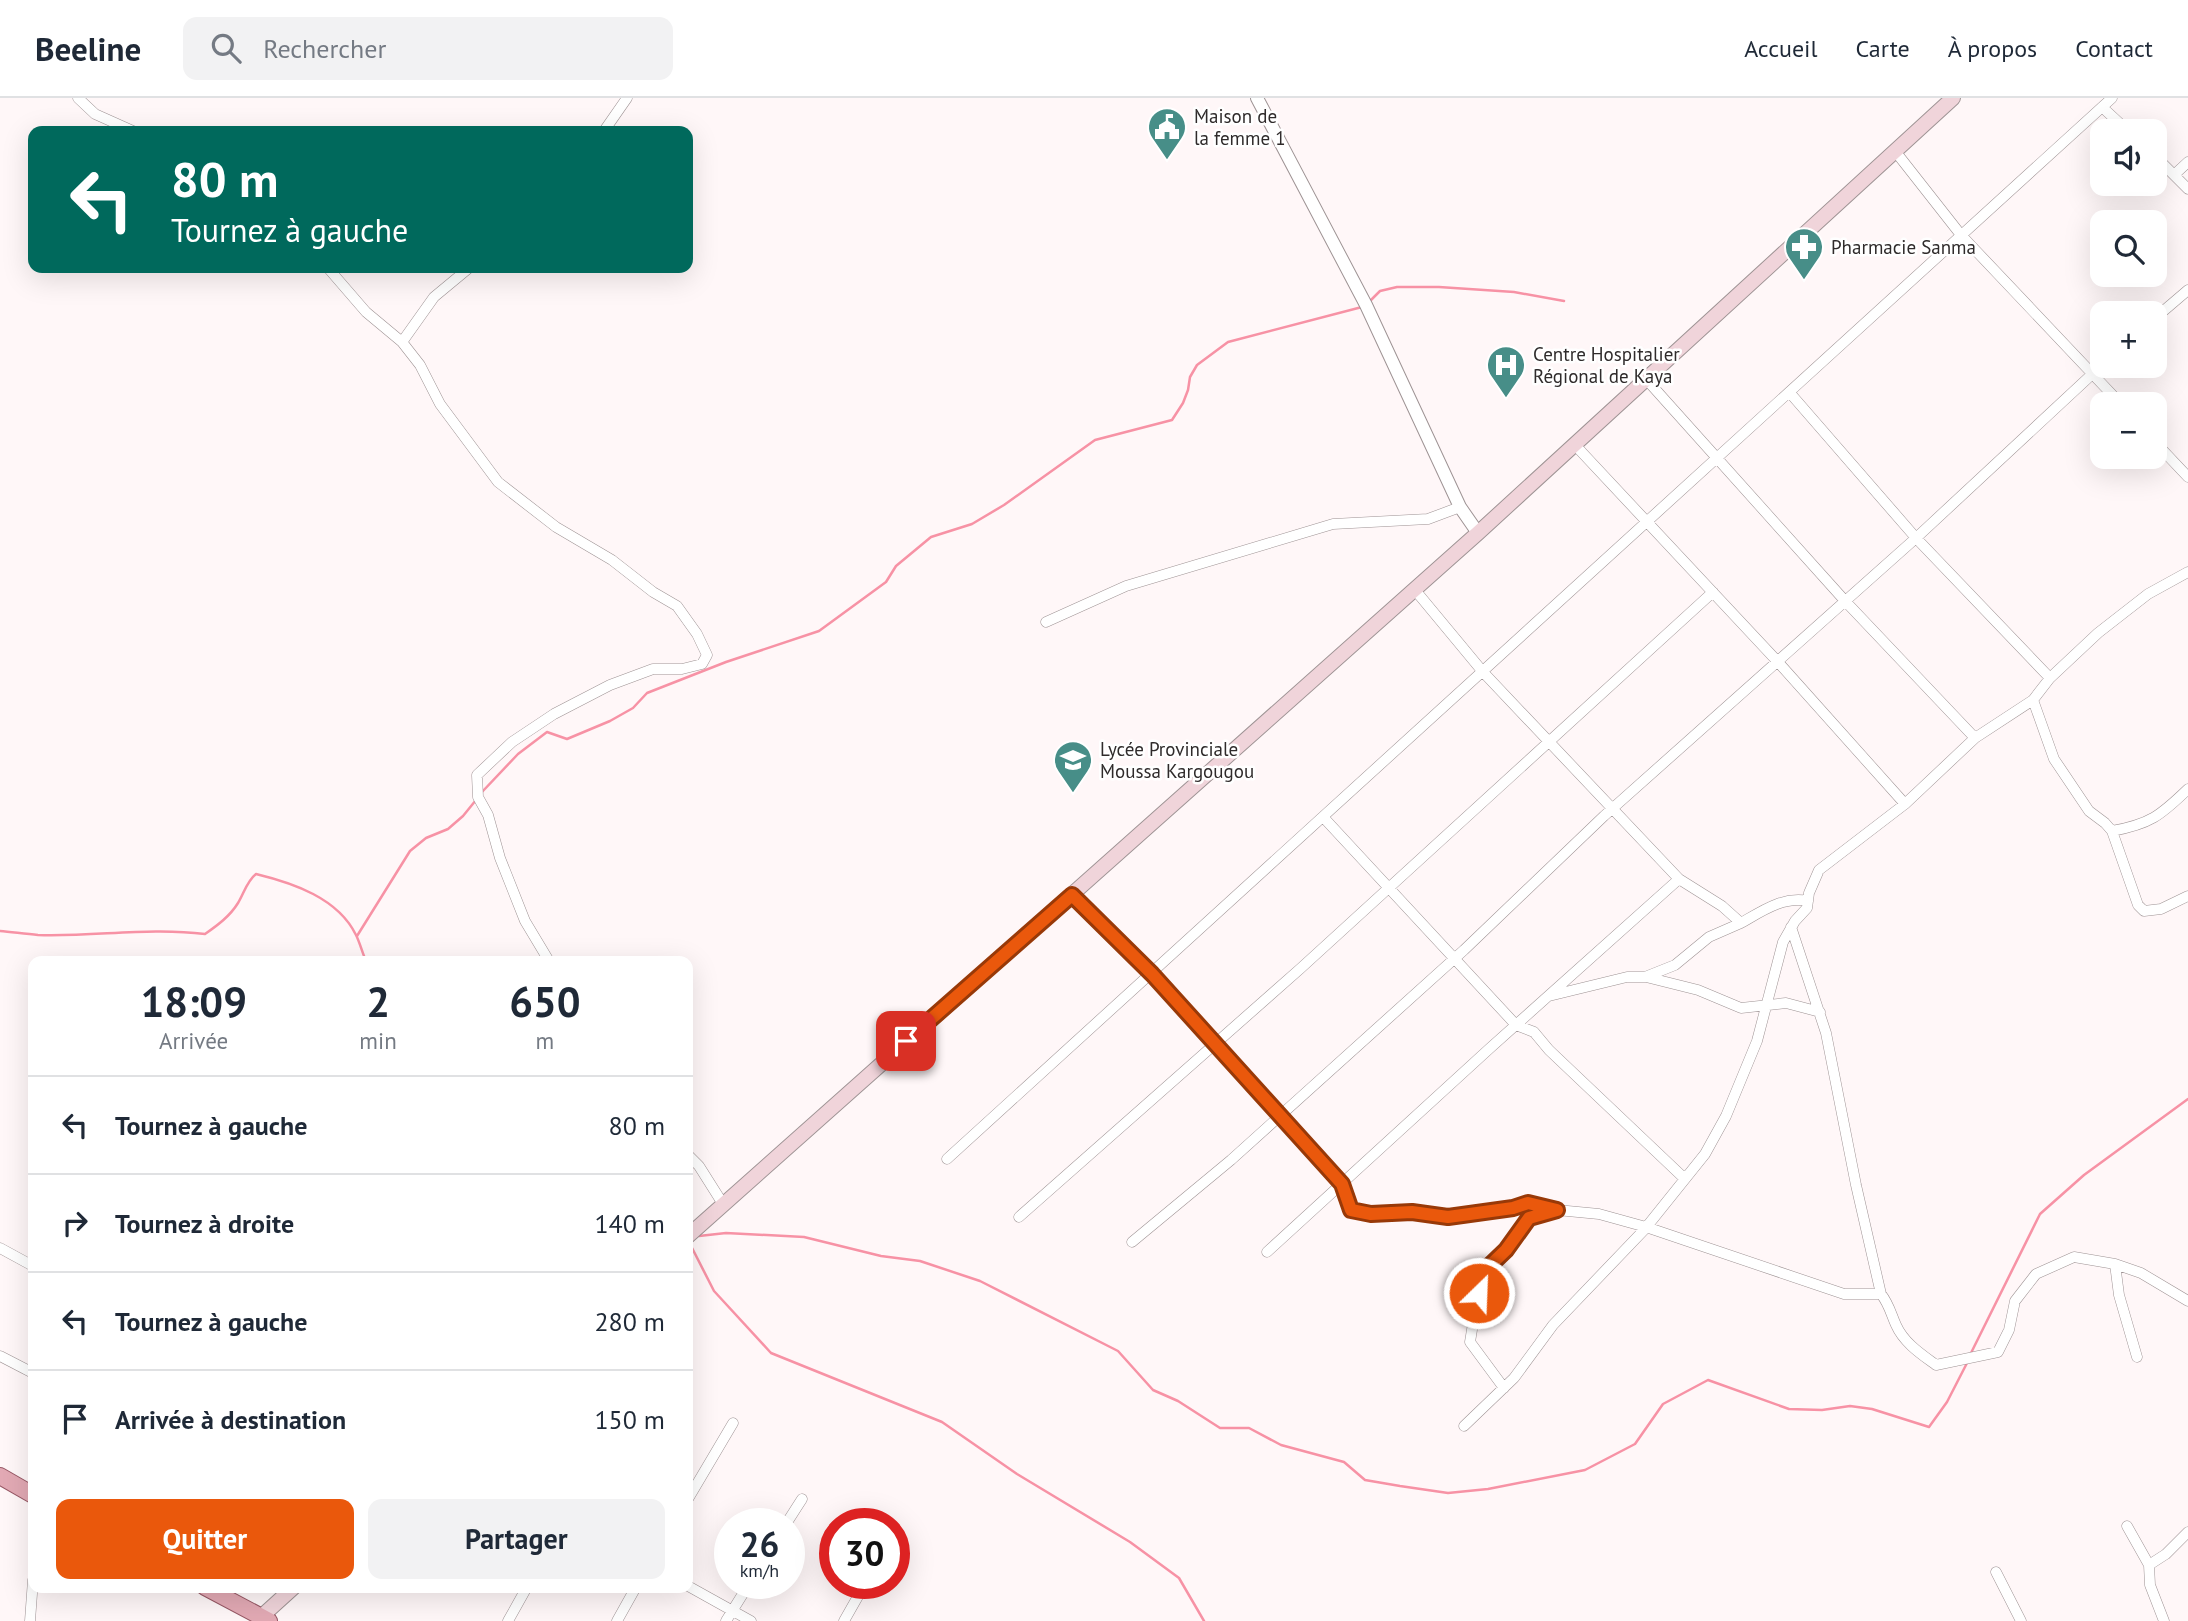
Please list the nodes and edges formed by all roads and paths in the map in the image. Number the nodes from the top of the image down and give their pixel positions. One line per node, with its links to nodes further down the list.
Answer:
1 (78, 98): 8 (street)
2 (627, 98): 9 (street)
3 (1257, 98): 31 (street)
4 (1953, 98): 10 (main road)
5 (2112, 98): 6 (street)
6 (2102, 107): 7 (street); 15 (street)
7 (2115, 119)
8 (122, 126)
9 (607, 126)
10 (1895, 152): 15 (street); 24 (main road)
11 (2188, 162): 13 (street)
12 (2167, 167): 13 (street)
13 (2175, 174): 14 (street)
14 (2188, 189)
15 (1962, 235): 21 (street); 26 (street)
16 (332, 273): 20 (street)
17 (463, 273): 20 (street)
18 (2188, 290): 19 (street)
19 (2167, 308)
20 (402, 342): 58 (street)
21 (2090, 371)
22 (2090, 375): 34 (street)
23 (2097, 378): 25 (street)
24 (1646, 379): 27 (main road); 29 (street)
25 (2110, 392)
26 (1790, 393): 29 (street); 34 (street)
27 (1575, 444): 32 (street); 33 (main road)
28 (2167, 455): 30 (street)
29 (1718, 459): 32 (street); 38 (street)
30 (2188, 477)
31 (1460, 506): 33 (street); 39 (street)
32 (1647, 523): 37 (street); 41 (street)
33 (1478, 533): 36 (main road)
34 (1916, 538): 38 (street); 42 (street)
35 (2188, 572): 42 (street)
36 (1415, 590): 41 (street); 53 (main road)
37 (1713, 592): 40 (street); 45 (street)
38 (1846, 602): 40 (street); 44 (street)
39 (1046, 622)
40 (1778, 662): 47 (street); 48 (street)
41 (1483, 672): 45 (street); 49 (street)
42 (2050, 678): 43 (street)
43 (2033, 701): 44 (street); 50 (street)
44 (1975, 738): 47 (street)
45 (1550, 742): 48 (street); 52 (street)
46 (2188, 789): 50 (street)
47 (1905, 804): 55 (street)
48 (1612, 808): 51 (street); 59 (street)
49 (1324, 818): 52 (street); 60 (street)
50 (2112, 831): 54 (street)
51 (1679, 879): 56 (street); 62 (street)
52 (1389, 888): 59 (street); 66 (street)
53 (1072, 895): 60 (street); 72 (main road)
54 (2188, 897)
55 (1808, 901): 56 (street); 57 (street)
56 (1741, 923): 61 (street)
57 (1791, 927): 63 (street); 64 (street)
58 (546, 956)
59 (1454, 958): 65 (street); 67 (street)
60 (1152, 974): 66 (street); 68 (street)
61 (1645, 976): 62 (street); 63 (street)
62 (1547, 997): 65 (street)
63 (1766, 1006): 64 (street); 70 (street)
64 (1820, 1013): 82 (street)
65 (1516, 1025): 70 (street); 71 (street)
66 (1215, 1044): 67 (street); 74 (street)
67 (1280, 1116): 71 (street); 77 (street)
68 (947, 1159)
69 (693, 1160): 72 (street)
70 (1685, 1179): 75 (street)
71 (1342, 1184): 73 (street); 79 (street)
72 (723, 1204): 76 (main road)
73 (1557, 1210): 75 (street); 87 (street)
74 (1019, 1217)
75 (1646, 1227): 82 (street); 87 (street)
76 (693, 1231)
77 (1132, 1242)
78 (0, 1248): 80 (street)
79 (1268, 1252)
80 (28, 1263)
81 (2115, 1264): 82 (street); 83 (street); 85 (street)
82 (1881, 1294)
83 (2188, 1301)
84 (0, 1356): 86 (street)
85 (2137, 1357)
86 (28, 1370)
87 (1504, 1388): 89 (street)
88 (733, 1423): 91 (street)
89 (1464, 1426)
90 (0, 1476): 92 (main road)
91 (693, 1491)
92 (28, 1492)
93 (802, 1499): 94 (street)
94 (796, 1508)
95 (2127, 1526): 97 (street)
96 (2188, 1532): 97 (street)
97 (2149, 1565): 116 (street)
98 (1996, 1573): 115 (street)
99 (693, 1589): 107 (street)
100 (32, 1593): 109 (street)
101 (215, 1593): 108 (main road)
102 (288, 1593): 108 (main road)
103 (524, 1593): 110 (street)
104 (633, 1593): 111 (street)
105 (740, 1599): 107 (street)
106 (856, 1599): 114 (street)
107 (732, 1611): 112 (street); 113 (street)
108 (262, 1620)
109 (30, 1621)
110 (508, 1621)
111 (617, 1621)
112 (726, 1621)
113 (751, 1621)
114 (844, 1621)
115 (2021, 1621)
116 (2164, 1621)

